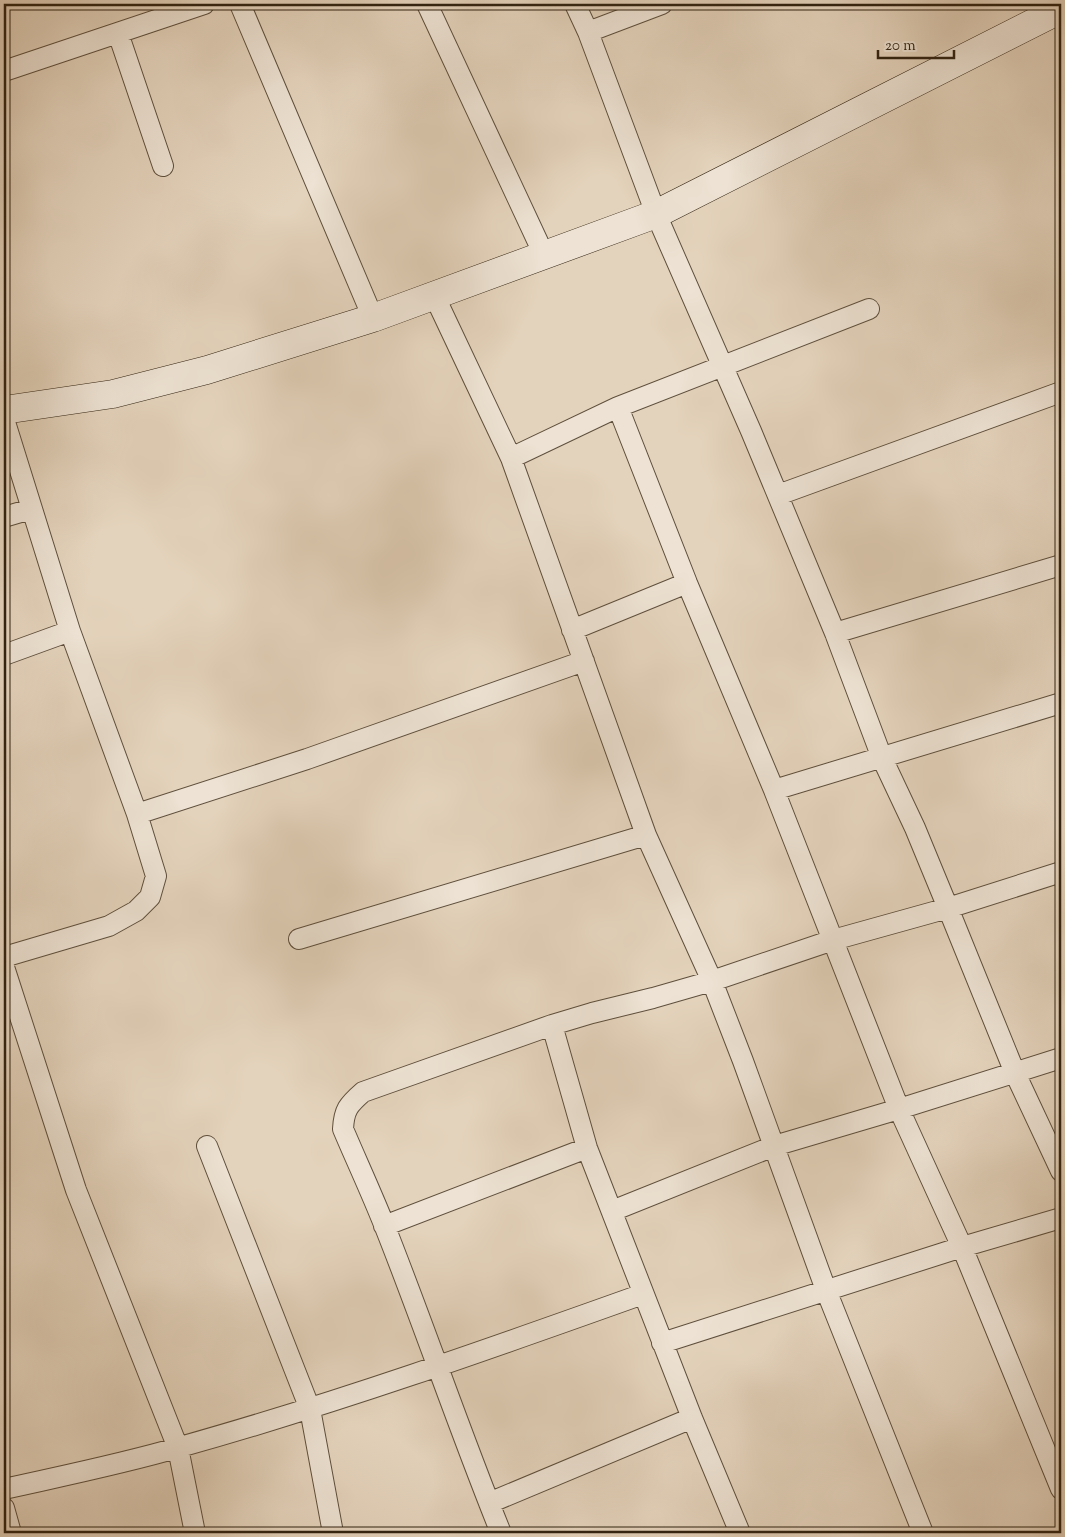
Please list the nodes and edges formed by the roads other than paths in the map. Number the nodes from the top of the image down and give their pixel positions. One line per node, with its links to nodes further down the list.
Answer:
1 (204, 4): 8 (street)
2 (240, 4): 15 (street)
3 (427, 4): 12 (street)
4 (575, 4): 7 (street)
5 (662, 4): 7 (street)
6 (1061, 8): 11 (street)
7 (588, 32): 11 (street)
8 (118, 33): 9 (street); 10 (street)
9 (4, 71)
10 (163, 166)
11 (656, 214): 12 (street); 16 (street)
12 (544, 255): 13 (street)
13 (434, 295): 15 (street); 21 (street)
14 (869, 309): 16 (street)
15 (373, 318): 19 (street)
16 (722, 367): 18 (street); 22 (street)
17 (1061, 392): 22 (street)
18 (618, 407): 21 (street); 26 (street)
19 (4, 410)
20 (4, 419): 23 (street)
21 (511, 458): 28 (street)
22 (778, 495): 29 (street)
23 (31, 509): 24 (street); 27 (street)
24 (4, 517)
25 (1061, 565): 29 (street)
26 (687, 583): 28 (street); 34 (street)
27 (70, 630): 30 (street); 35 (street)
28 (572, 630): 31 (street)
29 (835, 633): 33 (street)
30 (4, 655)
31 (584, 662): 35 (street); 36 (street)
32 (1061, 703): 33 (street)
33 (882, 758): 34 (street); 38 (street)
34 (774, 790): 40 (street)
35 (137, 814): 41 (street)
36 (646, 835): 39 (street); 43 (street)
37 (1061, 872): 38 (street)
38 (948, 908): 40 (street); 46 (street)
39 (299, 939)
40 (833, 940): 43 (street); 47 (street)
41 (4, 957)
42 (4, 967): 62 (street)
43 (712, 981): 44 (street); 49 (street)
44 (552, 1025): 50 (street); 54 (street)
45 (1061, 1058): 46 (street)
46 (1014, 1073): 47 (street); 51 (street)
47 (899, 1109): 49 (street); 55 (street)
48 (207, 1146): 60 (street)
49 (774, 1146): 52 (street); 56 (street)
50 (587, 1148): 52 (street); 54 (street)
51 (1061, 1172)
52 (612, 1210): 57 (street)
53 (1061, 1218): 55 (street)
54 (384, 1226): 59 (street)
55 (962, 1247): 56 (street); 63 (street)
56 (826, 1290): 58 (street); 72 (street)
57 (642, 1294): 58 (street); 59 (street)
58 (662, 1343): 61 (street)
59 (438, 1367): 60 (street); 65 (street)
60 (310, 1409): 62 (street); 69 (street)
61 (692, 1418): 65 (street); 71 (street)
62 (178, 1448): 64 (street); 68 (street)
63 (1061, 1488)
64 (4, 1490)
65 (489, 1502): 70 (street)
66 (4, 1508): 67 (street)
67 (10, 1533)
68 (195, 1533)
69 (333, 1533)
70 (501, 1533)
71 (740, 1533)
72 (923, 1533)

